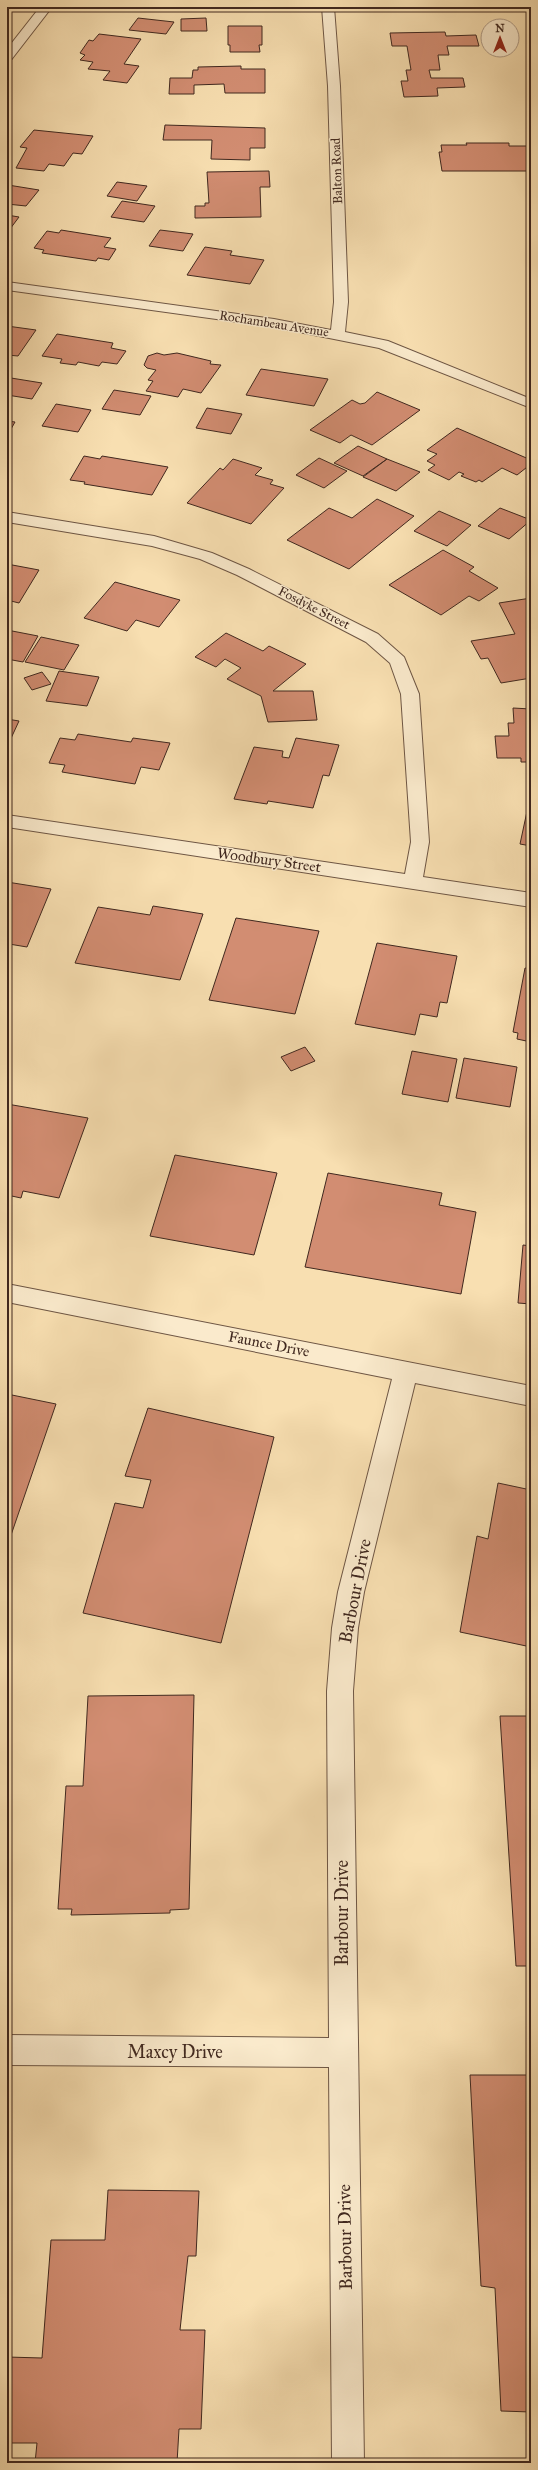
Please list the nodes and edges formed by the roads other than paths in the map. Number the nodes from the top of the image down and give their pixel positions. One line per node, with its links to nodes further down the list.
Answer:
1 (46, 7): 3 (street)
2 (328, 7): 5 (street, Balton Road)
3 (7, 57)
4 (7, 286): 5 (street, Rochambeau Avenue)
5 (338, 335): 6 (street, Rochambeau Avenue)
6 (531, 404)
7 (7, 517): 9 (street, Fosdyke Street)
8 (7, 821): 9 (street, Woodbury Street)
9 (413, 881): 10 (street, Woodbury Street)
10 (531, 900)
11 (7, 1293): 12 (street, Faunce Drive)
12 (406, 1371): 13 (street, Faunce Drive); 15 (street, Barbour Drive)
13 (531, 1396)
14 (7, 2050): 15 (street, Maxcy Drive)
15 (343, 2053): 16 (street, Barbour Drive)
16 (348, 2463)

